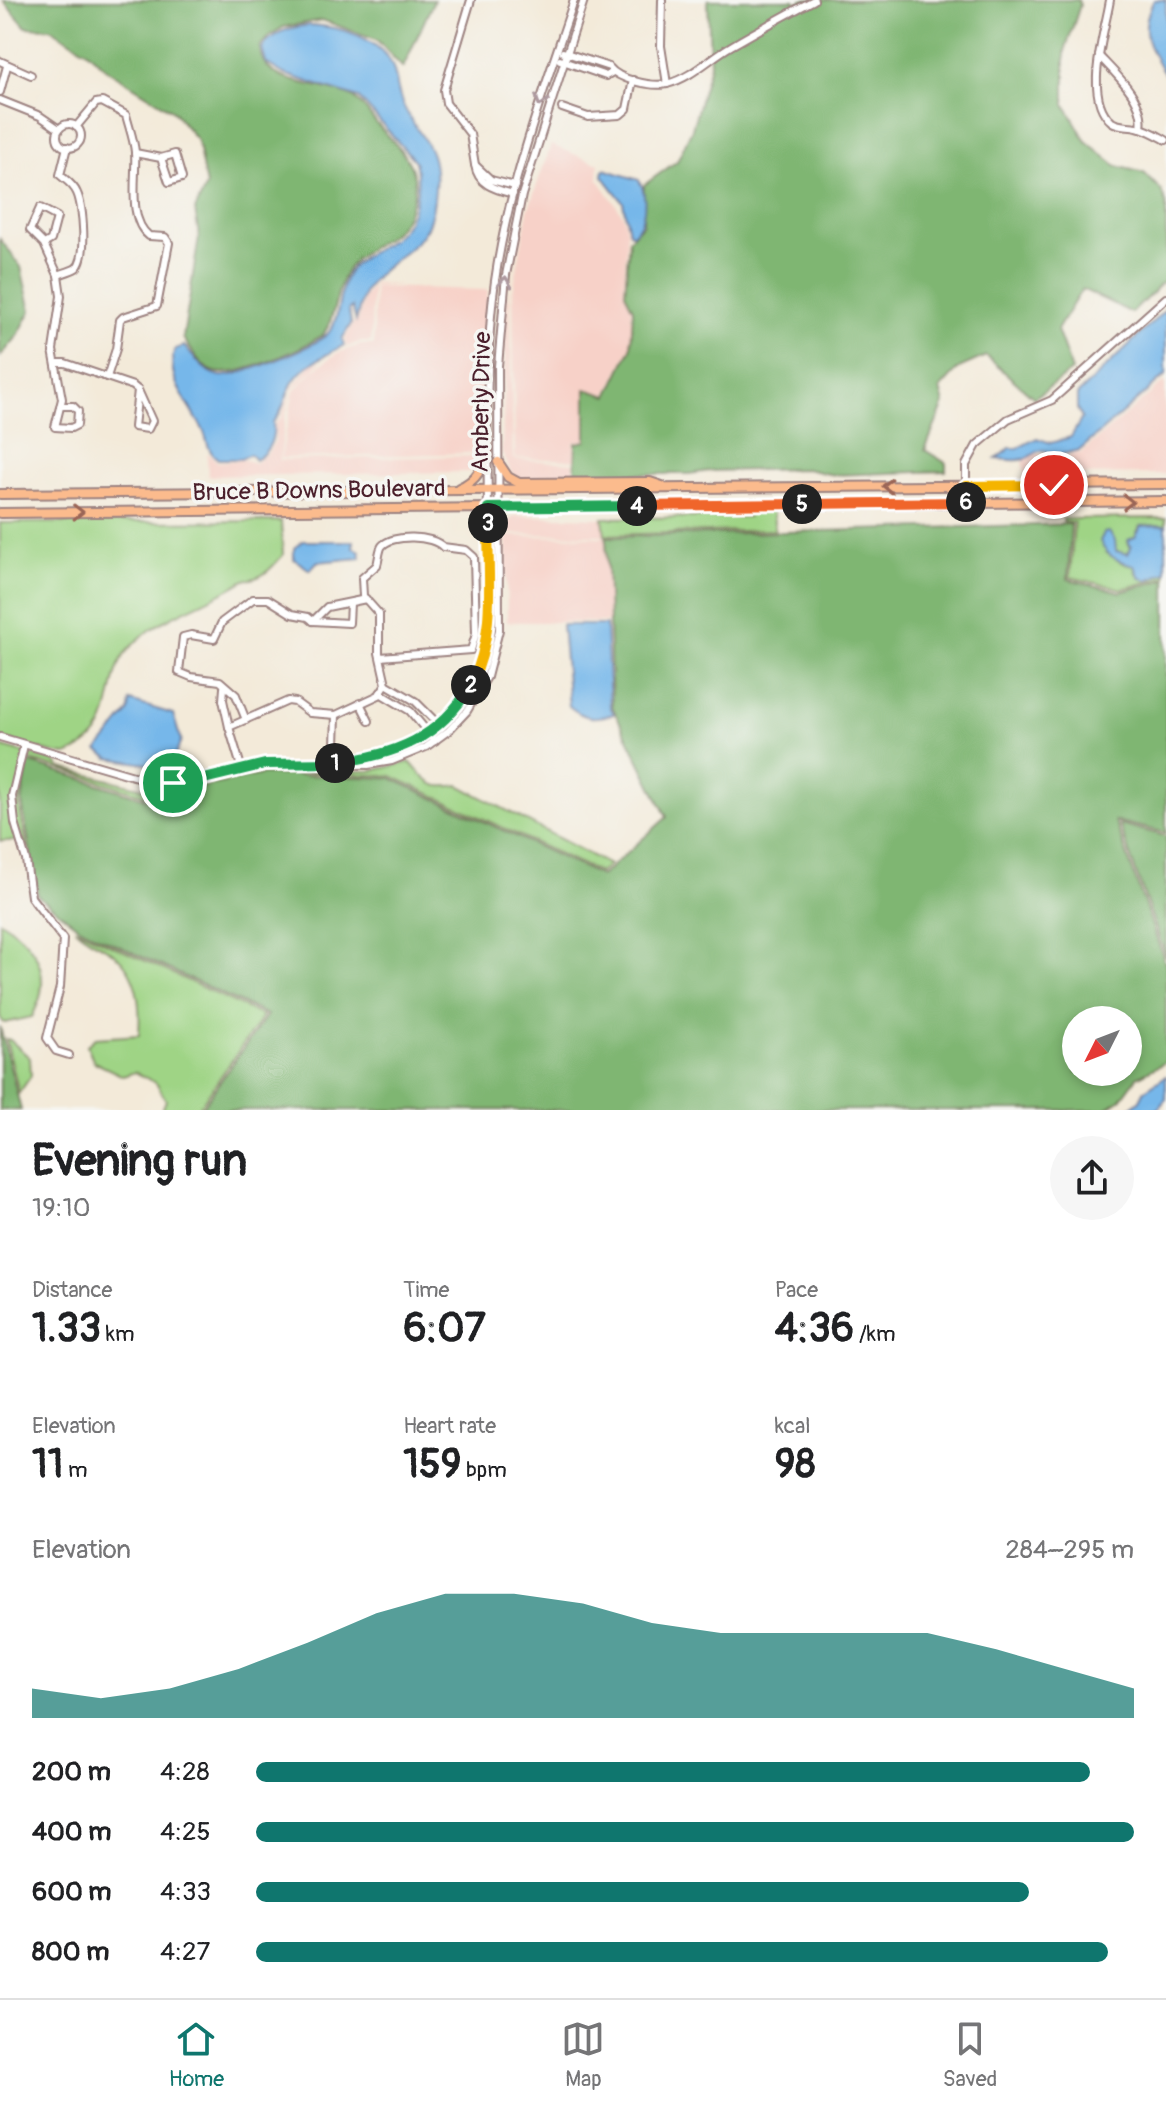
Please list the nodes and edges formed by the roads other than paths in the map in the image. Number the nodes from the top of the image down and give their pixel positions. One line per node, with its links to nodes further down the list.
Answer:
1 (471, 0): 28 (street)
2 (574, 0): 7 (street, Amberly Drive)
3 (584, 0): 8 (street, Amberly Drive)
4 (662, 0): 17 (street)
5 (814, 0): 17 (street)
6 (1110, 0): 9 (street)
7 (558, 50): 8 (street); 10 (street, Amberly Drive)
8 (567, 53): 12 (street, Amberly Drive); 14 (street)
9 (1099, 56): 22 (street); 22 (street)
10 (555, 59): 12 (street); 28 (street, Amberly Drive, one-way to 28)
11 (0, 61): 13 (street)
12 (564, 61): 14 (street); 29 (street, Amberly Drive)
13 (7, 66): 15 (street); 18 (street)
14 (613, 72): 16 (street)
15 (31, 75)
16 (633, 80): 17 (street); 20 (street)
17 (667, 84)
18 (0, 92)
19 (0, 100): 23 (street)
20 (562, 108)
21 (76, 127): 23 (street); 25 (street); 26 (street)
22 (1141, 128): 24 (street)
23 (59, 129): 25 (street)
24 (1166, 140)
25 (67, 147): 31 (street)
26 (135, 153): 27 (street); 34 (street)
27 (161, 158): 27 (street)
28 (513, 191): 29 (street); 37 (street, Amberly Drive)
29 (522, 195): 38 (street, Amberly Drive, one-way to 29)
30 (44, 244): 30 (street); 31 (street)
31 (58, 275): 33 (street)
32 (1166, 298): 40 (street)
33 (56, 363): 34 (street); 36 (street)
34 (107, 377): 35 (street)
35 (138, 390): 35 (street)
36 (60, 406): 36 (street)
37 (488, 449): 42 (main road); 43 (street, Amberly Drive)
38 (498, 462): 41 (main road); 43 (street, Amberly Drive)
39 (1166, 484): 40 (main road, Bruce B Downs Boulevard)
40 (966, 486): 41 (main road, Bruce B Downs Boulevard, one-way to 41); 46 (street)
41 (670, 488): 43 (main road, Bruce B Downs Boulevard)
42 (455, 490): 43 (main road, Bruce B Downs Boulevard); 44 (main road, Bruce B Downs Boulevard)
43 (493, 490): 47 (street, Amberly Drive); 48 (street, Amberly Drive)
44 (0, 494)
45 (1166, 501): 46 (main road, Bruce B Downs Boulevard, one-way to 45)
46 (966, 502): 48 (main road, Bruce B Downs Boulevard)
47 (488, 508): 48 (main road, Bruce B Downs Boulevard); 49 (main road, Bruce B Downs Boulevard, one-way to 47); 63 (street, Amberly Drive)
48 (499, 508): 66 (street, Amberly Drive)
49 (0, 513)
50 (366, 599): 51 (street); 53 (street); 53 (street)
51 (350, 603): 52 (street); 52 (street)
52 (313, 621): 55 (street)
53 (380, 657): 54 (street)
54 (386, 684): 56 (street); 58 (street)
55 (224, 687): 61 (street); 64 (street)
56 (380, 693): 57 (street); 60 (street)
57 (360, 703): 59 (street); 62 (street)
58 (422, 707): 60 (street); 63 (street)
59 (336, 715): 61 (street); 70 (street)
60 (414, 715): 65 (street)
61 (246, 720): 64 (street)
62 (369, 721)
63 (438, 725): 65 (street, Amberly Drive); 66 (street)
64 (229, 727): 72 (street)
65 (429, 732): 68 (street); 71 (street, Amberly Drive)
66 (445, 733): 68 (street, Amberly Drive)
67 (0, 737): 69 (street, Amberly Drive)
68 (435, 741): 71 (street, Amberly Drive)
69 (24, 745): 72 (street, Amberly Drive); 73 (street)
70 (335, 745)
71 (339, 763): 72 (street, Amberly Drive)
72 (242, 770)
73 (69, 1055)

